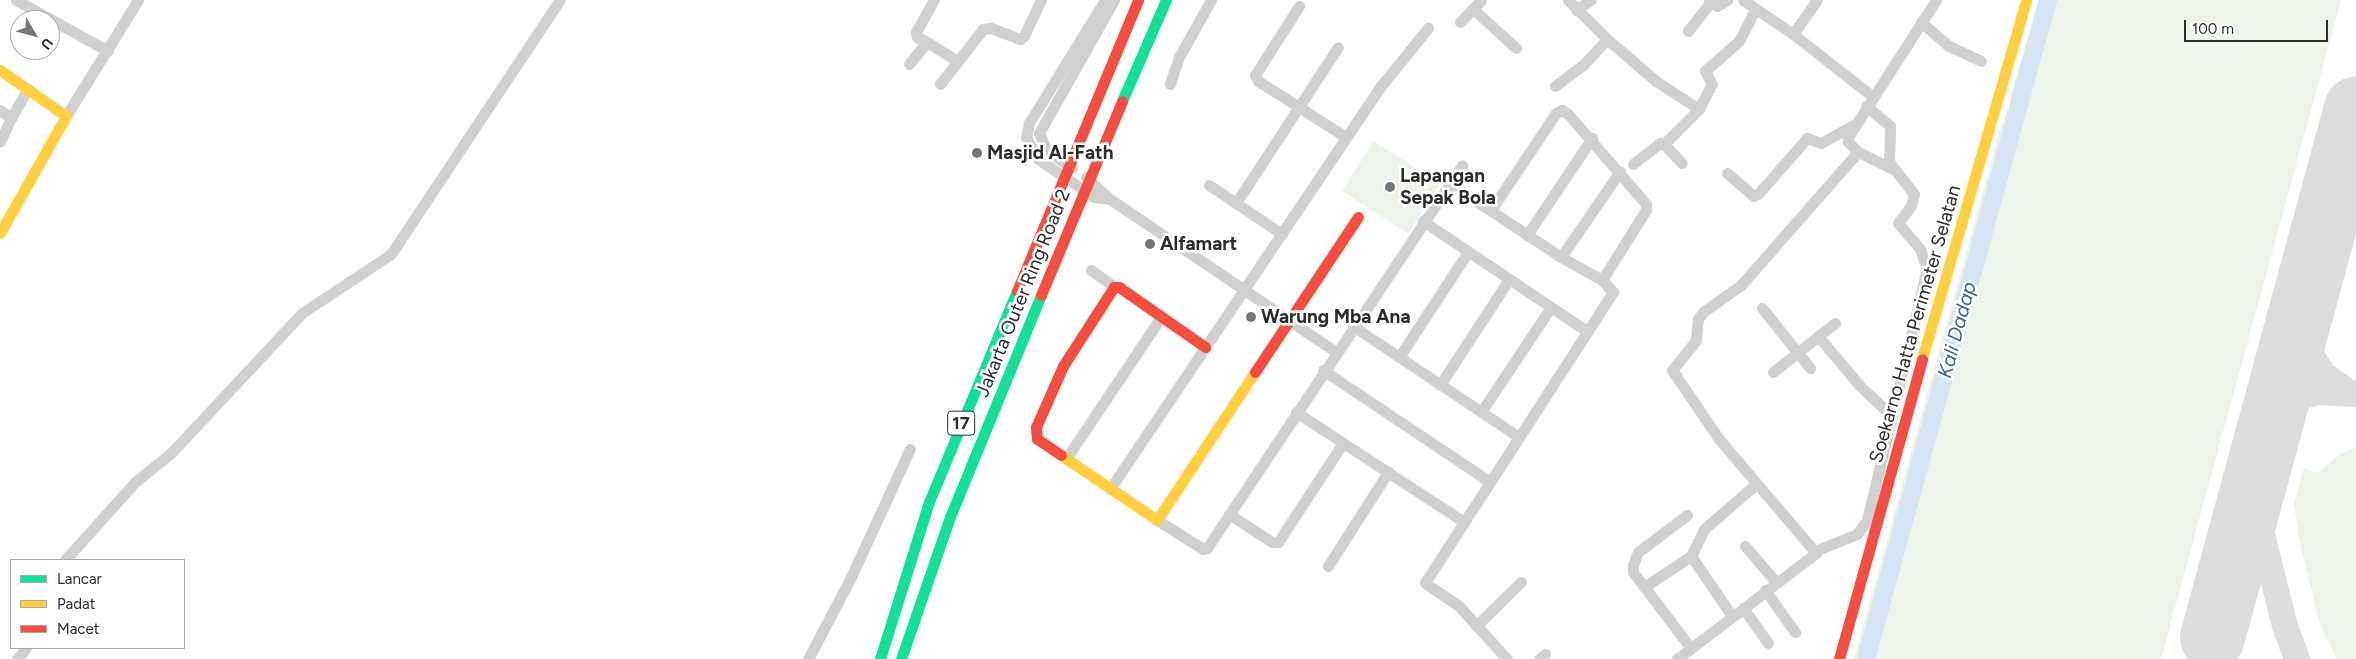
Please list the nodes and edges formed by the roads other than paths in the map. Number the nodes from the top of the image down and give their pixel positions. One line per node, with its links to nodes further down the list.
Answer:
1 (16, 0): 32 (street)
2 (138, 0): 32 (street)
3 (560, 0): 110 (street)
4 (934, 0): 29 (street)
5 (1041, 0): 33 (street)
6 (1105, 0): 61 (street)
7 (1114, 0): 61 (street)
8 (1138, 0): 127 (main road, Jakarta Outer Ring Road 2 / 17)
9 (1166, 0): 128 (main road, Jakarta Outer Ring Road 2 / 17)
10 (1211, 0): 38 (street)
11 (1568, 0): 22 (street)
12 (1591, 0): 22 (street)
13 (1727, 0): 18 (street)
14 (1743, 0): 21 (street)
15 (1816, 0): 27 (street)
16 (1936, 0): 24 (street)
17 (2026, 0): 129 (main road, Soekarno Hatta Perimeter Selatan)
18 (1710, 1): 26 (street)
19 (1477, 4): 23 (street); 31 (street)
20 (1299, 6): 42 (street)
21 (1754, 9): 27 (street); 43 (street)
22 (1576, 10): 28 (street)
23 (1460, 22)
24 (1921, 22): 34 (street); 41 (street)
25 (1428, 28): 48 (street)
26 (1688, 31)
27 (1793, 34): 41 (street)
28 (1607, 40): 39 (street); 43 (street)
29 (927, 42): 33 (street); 35 (street)
30 (1338, 47): 42 (street)
31 (1516, 48)
32 (108, 50): 45 (street)
33 (958, 61): 37 (street)
34 (1981, 61)
35 (909, 64)
36 (0, 70): 40 (main road)
37 (940, 84)
38 (1170, 84)
39 (1555, 86)
40 (28, 88): 45 (main road); 46 (street)
41 (1869, 101): 47 (street); 56 (street)
42 (1298, 107): 48 (street); 62 (street)
43 (1699, 109): 51 (street)
44 (0, 110): 46 (street)
45 (66, 116): 66 (main road)
46 (11, 118): 50 (street)
47 (1855, 124): 52 (street); 58 (street)
48 (1346, 137): 67 (street)
49 (1592, 138): 57 (street); 63 (street); 68 (street)
50 (0, 142)
51 (1664, 144): 53 (street); 54 (street)
52 (1858, 152): 56 (street); 101 (street)
53 (1682, 163)
54 (1633, 164)
55 (1462, 165): 59 (street)
56 (1893, 170): 94 (street)
57 (1620, 171): 70 (street); 73 (street)
58 (1727, 173)
59 (1449, 183): 63 (street); 65 (street)
60 (1209, 186): 62 (street)
61 (1110, 199): 75 (street)
62 (1236, 203): 67 (street)
63 (1491, 210): 68 (street)
64 (1358, 217): 79 (main road)
65 (1424, 222): 69 (street); 81 (street)
66 (0, 234)
67 (1282, 234): 75 (street)
68 (1527, 235): 70 (street)
69 (1468, 252): 72 (street); 87 (street)
70 (1561, 257): 73 (street)
71 (1091, 270): 74 (street)
72 (1509, 279): 76 (street); 91 (street)
73 (1602, 280): 82 (street)
74 (1114, 287): 78 (main road); 98 (main road)
75 (1244, 289): 79 (street); 84 (street)
76 (1551, 307): 82 (street); 93 (street)
77 (1762, 308): 86 (street)
78 (1161, 317): 84 (main road); 98 (street)
79 (1289, 320): 85 (street); 105 (main road)
80 (1835, 323): 83 (street)
81 (1353, 326): 85 (street); 87 (street)
82 (1587, 331): 95 (street)
83 (1818, 336): 86 (street); 94 (street)
84 (1204, 347): 102 (street)
85 (1336, 352): 89 (street)
86 (1797, 352): 88 (street); 90 (street)
87 (1399, 357): 91 (street)
88 (1810, 368)
89 (1324, 370): 92 (street); 100 (street)
90 (1773, 372)
91 (1440, 385): 93 (street)
92 (1296, 412): 96 (street); 103 (street)
93 (1481, 412): 95 (street)
94 (1892, 416): 108 (street)
95 (1519, 437): 100 (street)
96 (1343, 442): 99 (street); 103 (street)
97 (910, 448): 126 (street)
98 (1066, 459): 102 (main road)
99 (1388, 472): 106 (street); 111 (street)
100 (1490, 482): 106 (street)
101 (1755, 484): 108 (street); 109 (street)
102 (1110, 489): 105 (main road)
103 (1230, 514): 105 (street)
104 (1686, 515): 114 (street)
105 (1158, 520)
106 (1464, 522): 118 (street)
107 (1745, 546): 113 (street)
108 (1815, 551): 113 (street)
109 (1691, 556): 114 (street); 117 (street)
110 (66, 559)
111 (1328, 566)
112 (1521, 582): 118 (street)
113 (1776, 582): 115 (street)
114 (1644, 587): 121 (street)
115 (1765, 590): 116 (street); 119 (street)
116 (1743, 608): 117 (street); 120 (street)
117 (1732, 616): 121 (street)
118 (1476, 626): 123 (street)
119 (1795, 632)
120 (1768, 643)
121 (1690, 647): 124 (street)
122 (25, 649): 125 (street)
123 (1498, 656)
124 (1680, 658)
125 (17, 659)
126 (808, 659)
127 (880, 659)
128 (901, 659)
129 (1839, 659)

